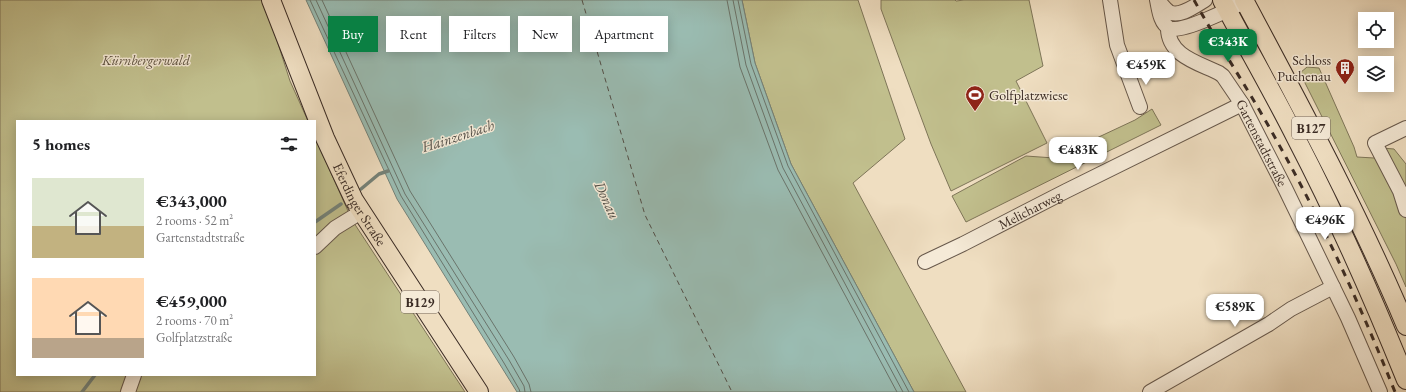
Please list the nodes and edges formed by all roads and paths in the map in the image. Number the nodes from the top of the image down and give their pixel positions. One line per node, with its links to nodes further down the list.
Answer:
1 (271, 0): 13 (main road, Eferdinger Straße / B129)
2 (1110, 0): 10 (street)
3 (1157, 0): 6 (street); 8 (street, Gartenstadtstraße)
4 (1205, 0): 6 (street)
5 (1245, 0): 7 (street); 17 (main road, B127)
6 (1191, 5)
7 (1224, 5): 8 (street); 19 (main road, B127)
8 (1168, 28): 9 (street, Gartenstadtstraße)
9 (1242, 104): 15 (street, Melicharweg); 16 (street, Gartenstadtstraße)
10 (1140, 107)
11 (1406, 128): 12 (street)
12 (1406, 210)
13 (361, 212): 14 (street); 21 (main road, Eferdinger Straße / B129)
14 (316, 246)
15 (925, 262)
16 (1333, 287): 22 (street); 23 (street, Gartenstadtstraße)
17 (1406, 326)
18 (134, 376): 20 (street)
19 (1406, 380)
20 (128, 392)
21 (479, 392)
22 (1150, 392)
23 (1380, 392)

